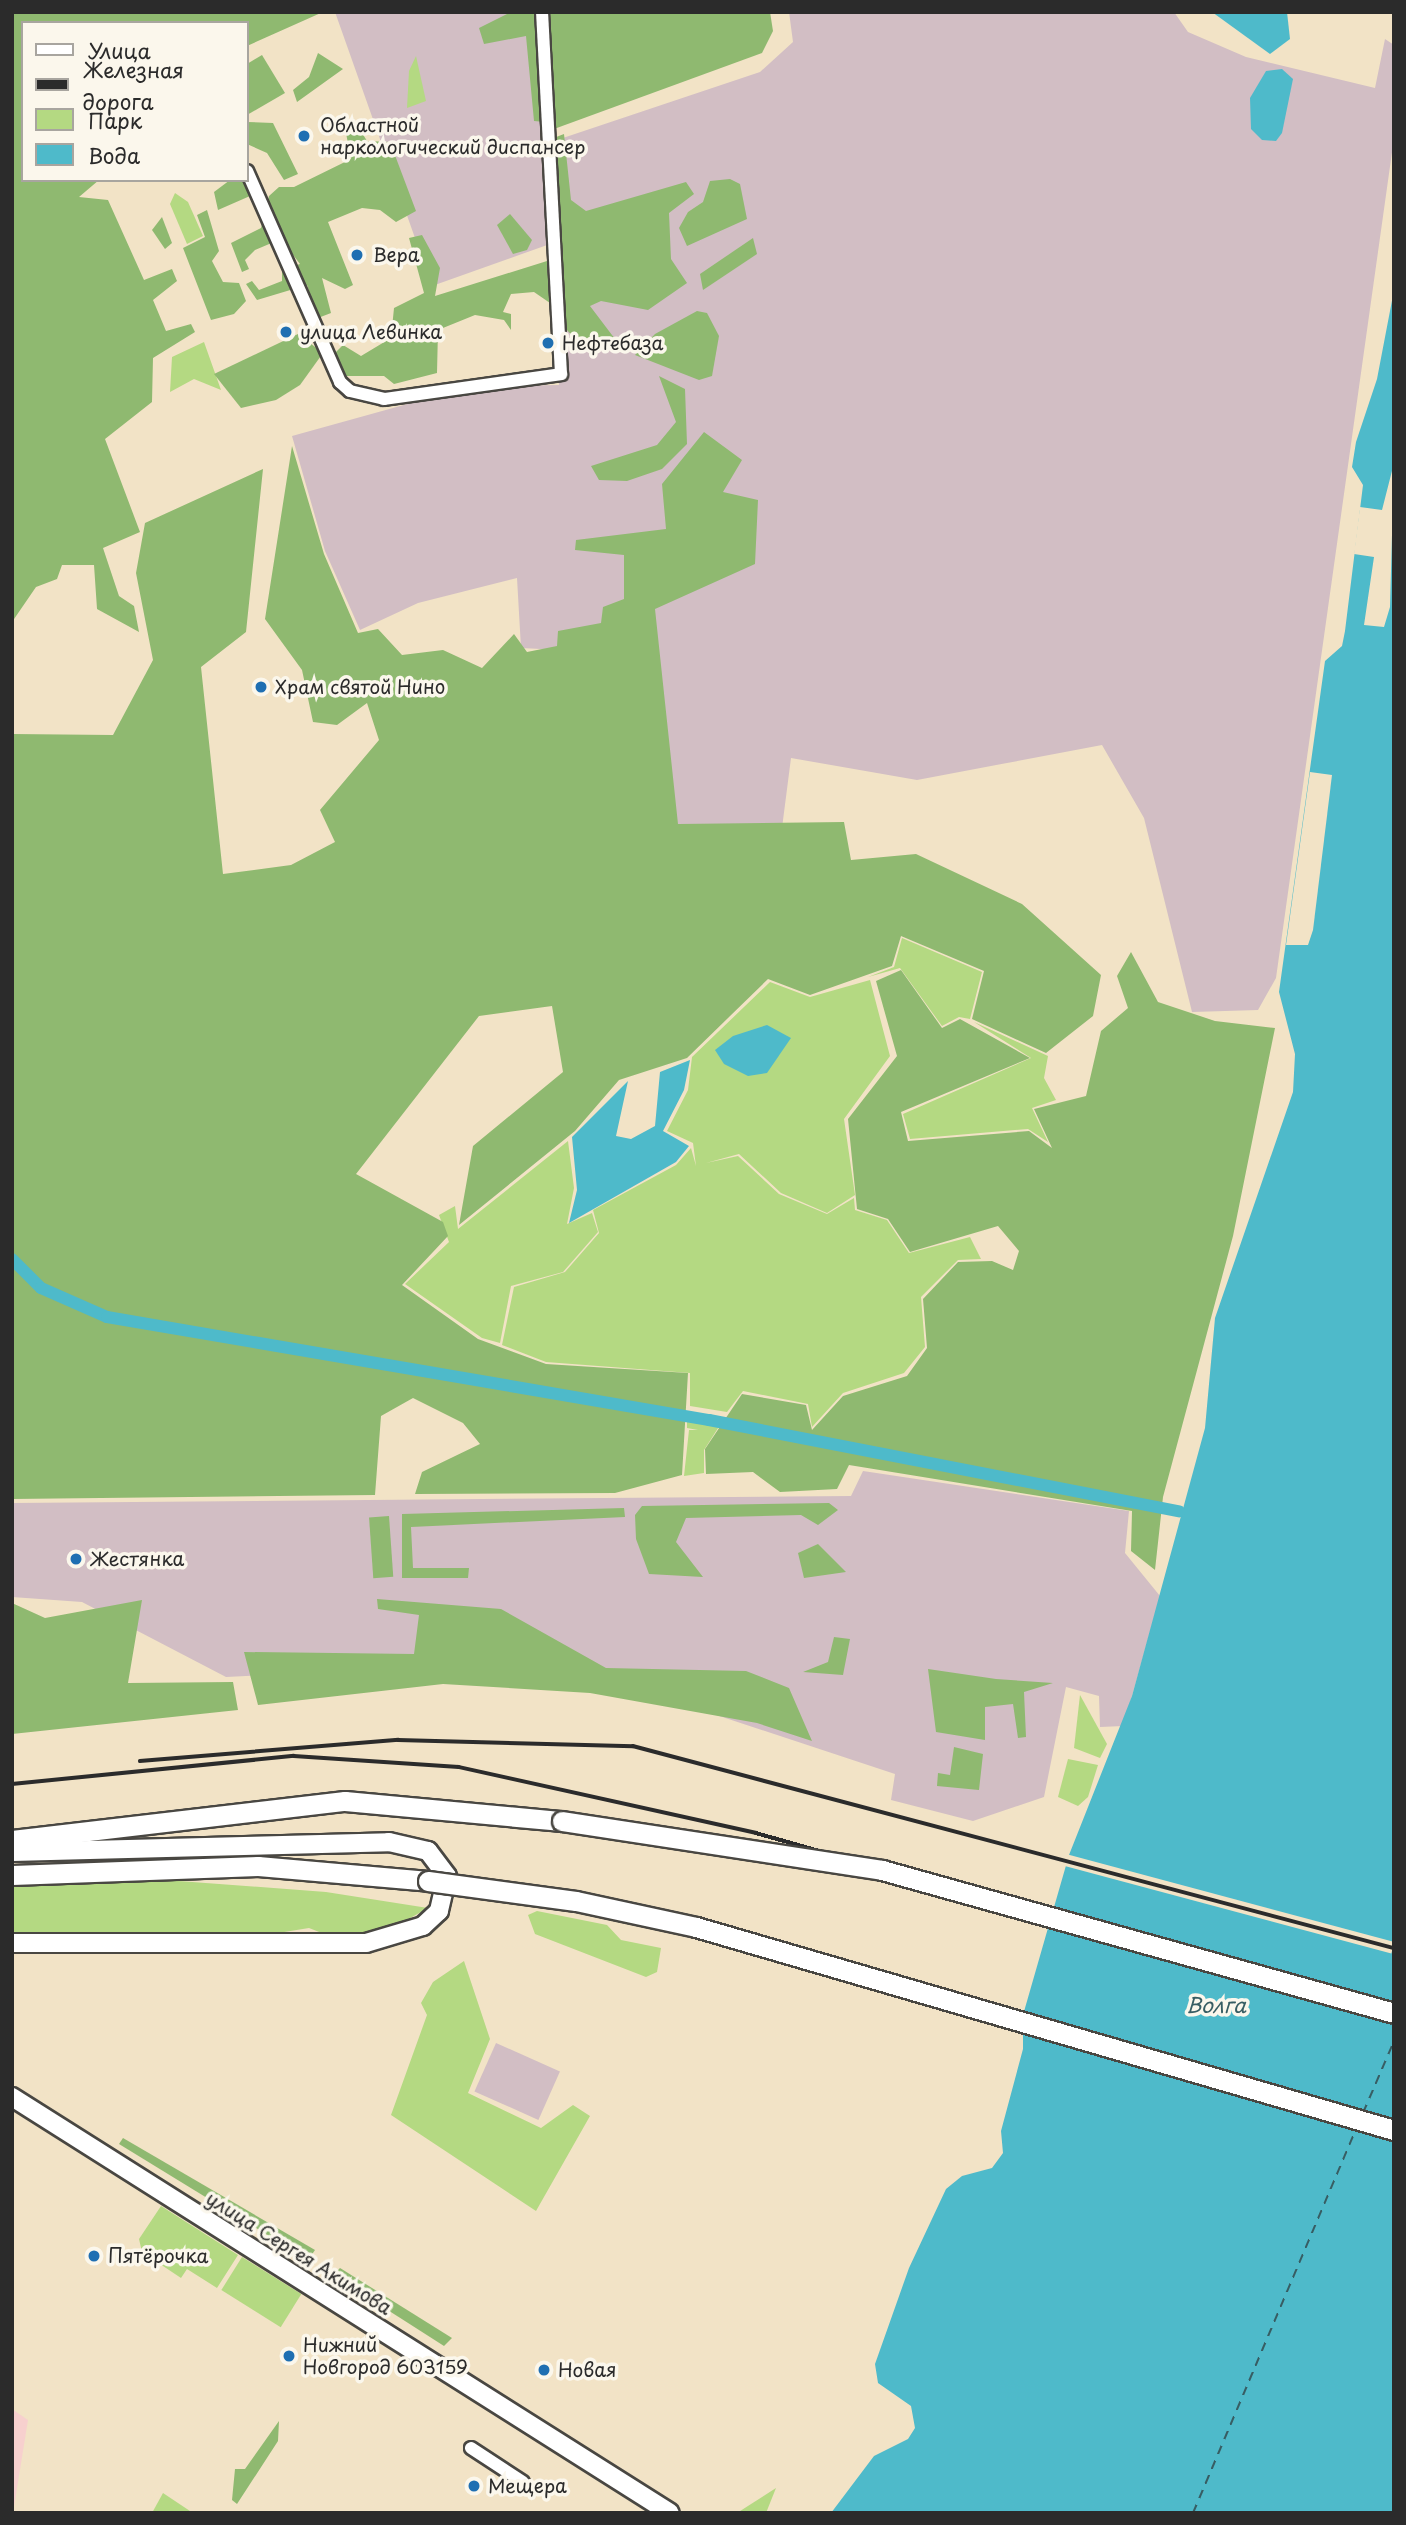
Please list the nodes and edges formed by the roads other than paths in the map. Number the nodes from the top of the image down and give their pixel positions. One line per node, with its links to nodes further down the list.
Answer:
1 (542, 12): 2 (street)
2 (248, 173)
3 (12, 1840): 7 (main road, bridge)
4 (12, 1852): 6 (street)
5 (12, 1875): 9 (main road, bridge)
6 (12, 1943)
7 (1394, 2013)
8 (12, 2096): 12 (street, улица Сергея Акимова)
9 (1394, 2130)
10 (471, 2448): 11 (street)
11 (523, 2482)
12 (670, 2513)

